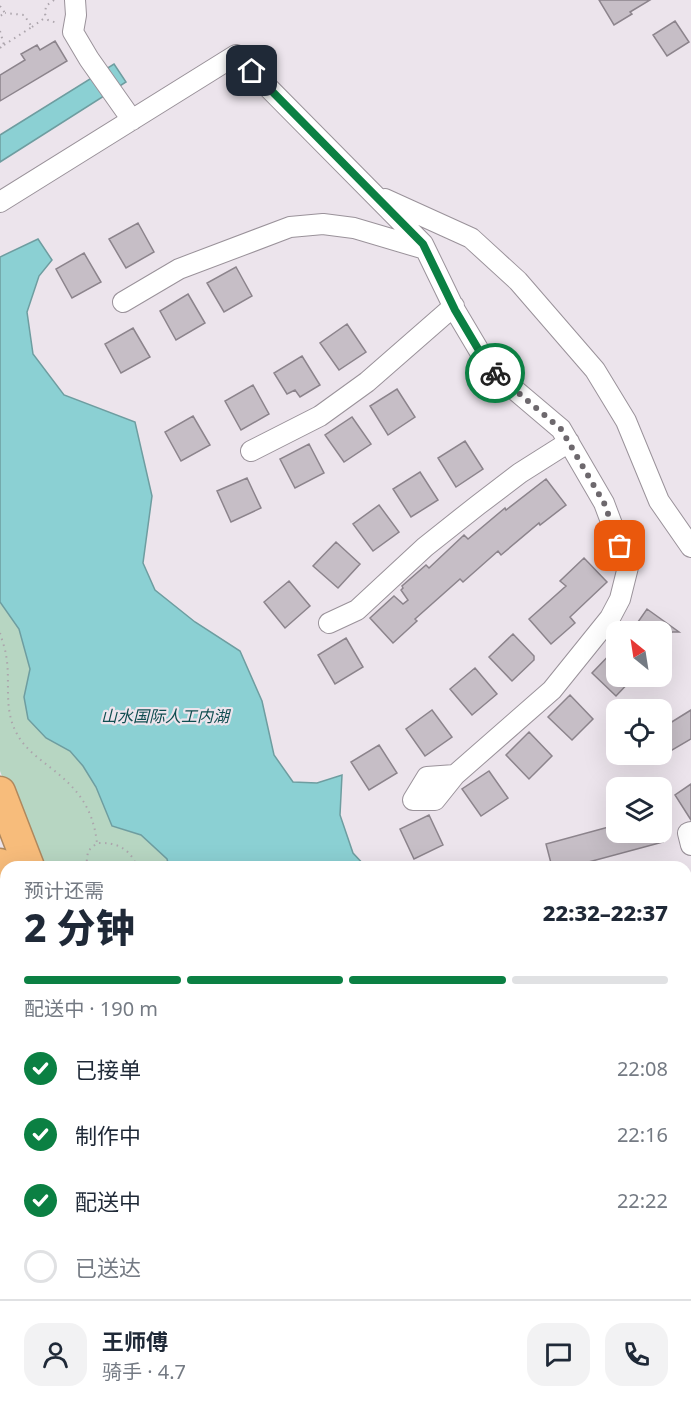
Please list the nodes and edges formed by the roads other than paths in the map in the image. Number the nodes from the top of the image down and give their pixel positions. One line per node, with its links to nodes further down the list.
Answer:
1 (75, 0): 2 (street)
2 (132, 120): 3 (street); 4 (street)
3 (374, 194): 5 (street); 10 (street)
4 (0, 202)
5 (425, 249): 6 (street); 7 (street)
6 (123, 302)
7 (453, 306): 8 (street); 9 (street)
8 (569, 442): 11 (street); 12 (street)
9 (251, 451)
10 (691, 548)
11 (329, 623)
12 (455, 775)
13 (0, 792): 16 (highway)
14 (691, 832): 15 (street)
15 (691, 845)
16 (27, 861)

